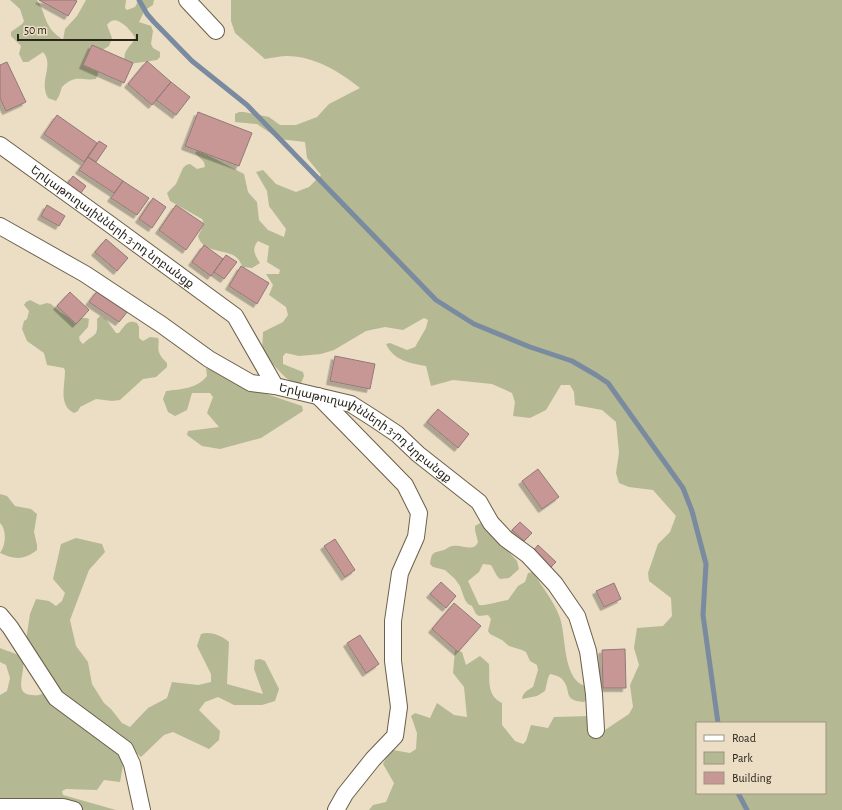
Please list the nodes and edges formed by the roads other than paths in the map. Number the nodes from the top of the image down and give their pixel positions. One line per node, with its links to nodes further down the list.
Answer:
1 (186, 0): 2 (street)
2 (216, 31)
3 (0, 146): 5 (street, Երկաթուղայինների 3-րդ նրբանցք)
4 (0, 226): 5 (street)
5 (275, 386): 6 (street, Երկաթուղայինների 3-րդ նրբանցք)
6 (318, 396): 8 (street, Երկաթուղայինների 3-րդ նրբանցք); 12 (street)
7 (0, 615): 11 (street)
8 (596, 730)
9 (0, 807): 10 (street)
10 (74, 810)
11 (142, 810)
12 (336, 810)

